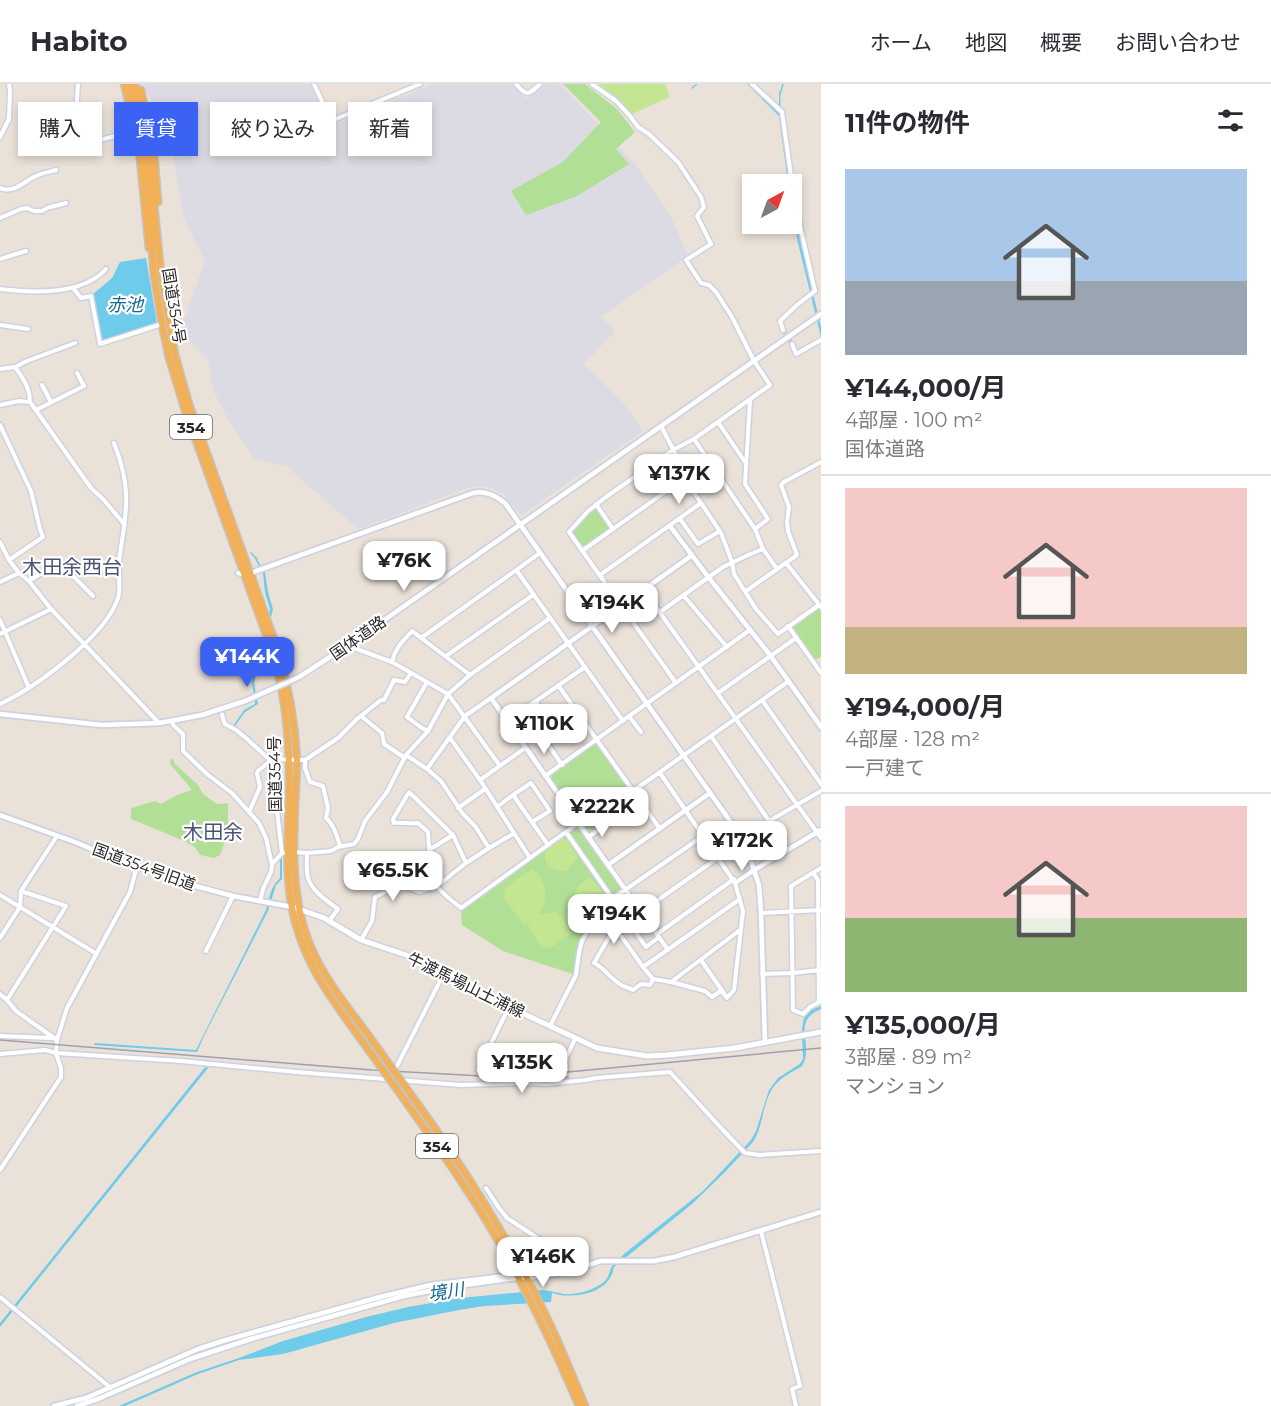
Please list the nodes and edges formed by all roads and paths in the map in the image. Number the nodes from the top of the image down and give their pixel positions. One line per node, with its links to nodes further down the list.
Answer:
1 (9, 84): 12 (street)
2 (78, 84): 11 (street)
3 (132, 84): 10 (highway); 21 (highway, 国道354号 / 354)
4 (314, 84): 5 (street)
5 (420, 84)
6 (516, 84): 7 (street)
7 (540, 84)
8 (592, 84): 32 (street)
9 (752, 84): 28 (street)
10 (133, 102)
11 (114, 136)
12 (0, 137)
13 (139, 156): 21 (highway)
14 (56, 170): 15 (street)
15 (0, 188)
16 (66, 203): 17 (street)
17 (0, 219)
18 (26, 251): 19 (street)
19 (0, 259)
20 (106, 269): 22 (street)
21 (158, 274): 25 (highway, 国道354号 / 354); 71 (highway, 国道354号 / 354)
22 (74, 288): 23 (street); 25 (street)
23 (0, 289)
24 (821, 314): 32 (street, 国体道路)
25 (162, 324): 71 (highway, 国道354号 / 354)
26 (0, 325): 27 (street)
27 (28, 329)
28 (783, 330)
29 (821, 340): 31 (street)
30 (75, 343): 33 (street)
31 (792, 344)
32 (754, 361): 37 (street); 44 (street, 国体道路)
33 (15, 367): 34 (street); 38 (street)
34 (0, 369)
35 (77, 373): 39 (street)
36 (42, 385): 39 (street)
37 (751, 399): 42 (street); 48 (street)
38 (30, 402): 40 (street); 41 (street)
39 (51, 402): 41 (street)
40 (0, 405)
41 (36, 410): 55 (street)
42 (718, 422): 45 (street); 48 (street)
43 (0, 425): 65 (street)
44 (661, 426): 47 (street); 54 (street, 国体道路)
45 (694, 439): 47 (street); 58 (street)
46 (114, 443): 55 (street)
47 (673, 450): 50 (street); 52 (street)
48 (746, 462): 58 (street)
49 (821, 462): 67 (street)
50 (685, 478): 51 (street); 57 (street)
51 (701, 503): 53 (street); 59 (street)
52 (596, 504): 57 (street); 62 (street)
53 (680, 519): 56 (street); 59 (street)
54 (521, 524): 63 (street); 71 (street); 95 (street, 国体道路)
55 (125, 525): 94 (street)
56 (670, 526): 64 (street); 72 (street)
57 (613, 529): 62 (street)
58 (755, 529): 61 (street)
59 (720, 531): 66 (street)
60 (0, 542): 65 (street)
61 (763, 549): 66 (street); 68 (street)
62 (582, 551): 72 (street)
63 (540, 553): 69 (street); 87 (street)
64 (692, 556): 73 (street); 76 (street)
65 (9, 560): 70 (street)
66 (732, 562): 73 (street); 77 (street)
67 (786, 563): 68 (street); 82 (street)
68 (777, 569): 77 (street)
69 (517, 571): 78 (street); 91 (street)
70 (20, 573): 74 (street); 75 (street)
71 (244, 574): 136 (highway, 国道354号 / 354)
72 (600, 575): 81 (street)
73 (709, 578): 79 (street); 89 (street)
74 (29, 581): 80 (street); 83 (street)
75 (0, 582)
76 (643, 589): 81 (street); 84 (street)
77 (746, 591): 88 (street)
78 (533, 595): 85 (street); 98 (street)
79 (684, 596): 84 (street); 96 (street)
80 (93, 597)
81 (621, 606): 87 (street); 107 (street)
82 (820, 606): 88 (street)
83 (51, 609): 90 (street); 94 (street)
84 (660, 612): 100 (street)
85 (550, 618): 93 (street); 104 (street)
86 (0, 620): 90 (street)
87 (592, 626): 93 (street); 116 (street)
88 (788, 626): 92 (street)
89 (750, 630): 96 (street); 97 (street)
90 (2, 633): 109 (street)
91 (421, 638): 98 (street); 99 (street)
92 (796, 638): 97 (street); 103 (street)
93 (568, 643): 101 (street); 112 (street)
94 (84, 644): 109 (street); 126 (street)
95 (350, 644): 99 (street); 123 (street, 国体道路, bridge)
96 (727, 647): 100 (street)
97 (771, 655): 105 (street); 110 (street)
98 (446, 656): 104 (street)
99 (392, 662): 102 (street)
100 (699, 666): 107 (street); 110 (street)
101 (585, 667): 108 (street); 125 (street)
102 (411, 673): 106 (street); 119 (street)
103 (821, 673)
104 (471, 675): 111 (street)
105 (789, 681): 113 (street); 127 (street)
106 (427, 682): 111 (street); 128 (street)
107 (676, 683): 116 (street)
108 (558, 685): 114 (street); 132 (street)
109 (29, 688): 115 (street)
110 (718, 693): 122 (street)
111 (448, 694): 120 (street); 128 (street)
112 (491, 698): 120 (street); 124 (street)
113 (762, 700): 122 (street); 145 (street)
114 (536, 702): 124 (street); 139 (street)
115 (0, 704)
116 (647, 704): 121 (street); 135 (street)
117 (0, 714): 126 (street, 国体道路)
118 (222, 714): 138 (street)
119 (361, 716): 134 (street); 137 (street)
120 (465, 716): 131 (street); 140 (street)
121 (629, 716): 125 (street); 129 (street)
122 (736, 718): 130 (street); 152 (street)
123 (172, 721): 126 (street, 国体道路); 156 (street)
124 (507, 721): 133 (street)
125 (623, 721): 132 (street)
126 (159, 723)
127 (821, 727)
128 (428, 731): 134 (street)
129 (641, 732)
130 (711, 736): 135 (street); 158 (street)
131 (450, 738): 141 (street); 144 (street)
132 (597, 740): 139 (street); 147 (street)
133 (525, 748): 140 (street); 143 (street)
134 (405, 756): 141 (street); 172 (street)
135 (684, 756): 142 (street); 149 (street)
136 (293, 760): 137 (street); 138 (street); 175 (highway, 国道354号 / 354)
137 (305, 760): 172 (street)
138 (269, 761): 156 (street); 175 (street)
139 (562, 765): 143 (street)
140 (501, 766): 144 (street)
141 (427, 769): 154 (street)
142 (660, 773): 147 (street); 155 (street)
143 (545, 776): 160 (street)
144 (480, 780): 146 (street)
145 (821, 784)
146 (485, 789): 153 (street); 154 (street)
147 (633, 791): 151 (street)
148 (821, 791): 152 (street)
149 (710, 793): 155 (street); 170 (street)
150 (513, 795): 153 (street); 159 (street); 159 (street)
151 (641, 802): 161 (street); 168 (street)
152 (797, 805): 158 (street); 163 (street)
153 (497, 807): 164 (street)
154 (458, 808): 173 (street)
155 (686, 810): 161 (street); 167 (street)
156 (249, 812): 180 (street)
157 (0, 815): 166 (street, 国道354号旧道)
158 (769, 821): 170 (street)
159 (532, 822): 171 (street)
160 (578, 823): 162 (street); 168 (street)
161 (660, 829): 181 (street)
162 (566, 832): 171 (street); 192 (street)
163 (819, 832): 169 (street); 184 (street)
164 (513, 834): 173 (street); 178 (street)
165 (453, 835): 174 (street); 174 (street); 179 (street)
166 (57, 836): 182 (street, 国道354号旧道); 189 (street)
167 (703, 836): 177 (street); 188 (street)
168 (588, 837): 181 (street)
169 (821, 838)
170 (742, 839): 184 (street)
171 (548, 845): 178 (street)
172 (340, 846): 176 (street)
173 (489, 848): 179 (street)
174 (429, 850): 187 (street)
175 (288, 853): 176 (street); 180 (street); 196 (highway, 国道354号 / 354)
176 (306, 853): 202 (street)
177 (719, 857): 186 (street); 200 (street)
178 (530, 858): 187 (street)
179 (466, 863): 187 (street)
180 (272, 865): 194 (street)
181 (608, 865): 188 (street)
182 (137, 866): 191 (street, 国道354号旧道); 211 (street)
183 (821, 868): 185 (street)
184 (754, 870): 186 (street); 201 (street)
185 (813, 873): 198 (street); 199 (street)
186 (735, 881): 193 (street); 206 (street)
187 (436, 886): 208 (street)
188 (626, 890): 192 (street); 200 (street)
189 (21, 891): 195 (street); 203 (street)
190 (0, 895): 195 (street)
191 (233, 896): 194 (street, 国道354号旧道); 210 (street)
192 (612, 899): 197 (street); 206 (street)
193 (740, 899): 205 (street); 209 (street)
194 (260, 901): 196 (street, 国道354号旧道)
195 (20, 907): 203 (street); 207 (street)
196 (295, 908): 202 (main road, 牛渡馬場山土浦線); 242 (highway, 国道354号 / 354, bridge); 243 (highway, 国道354号 / 354, bridge)
197 (602, 909): 204 (street); 225 (street)
198 (820, 910): 199 (street); 214 (street)
199 (792, 911): 201 (street); 216 (street)
200 (641, 912): 206 (street)
201 (761, 913): 217 (street)
202 (329, 921): 208 (main road, 牛渡馬場山土浦線)
203 (52, 927): 211 (street); 222 (street)
204 (615, 927): 213 (street); 218 (street)
205 (740, 930): 212 (street); 220 (street)
206 (658, 936): 209 (street)
207 (0, 938)
208 (362, 940): 215 (main road, 牛渡馬場山土浦線)
209 (668, 950): 213 (street)
210 (206, 951)
211 (97, 954): 228 (street)
212 (701, 960): 219 (street); 220 (street)
213 (644, 967): 218 (street)
214 (820, 970): 216 (street); 223 (street)
215 (444, 972): 224 (main road, 牛渡馬場山土浦線); 233 (street)
216 (792, 973): 217 (street); 223 (street)
217 (762, 974): 230 (street)
218 (653, 979): 219 (street)
219 (671, 982): 220 (street)
220 (722, 990)
221 (0, 994): 222 (street)
222 (7, 1000): 228 (street)
223 (820, 1002)
224 (509, 1007): 225 (main road, 牛渡馬場山土浦線); 234 (street)
225 (550, 1026): 229 (main road, 牛渡馬場山土浦線)
226 (821, 1032): 230 (main road, 牛渡馬場山土浦線)
227 (0, 1036): 228 (street)
228 (55, 1039): 231 (street)
229 (575, 1039): 230 (main road, 牛渡馬場山土浦線); 235 (street)
230 (765, 1042)
231 (56, 1053): 232 (street); 236 (street); 237 (street)
232 (0, 1054)
233 (397, 1066)
234 (478, 1070)
235 (566, 1070)
236 (821, 1151)
237 (0, 1170)
238 (486, 1188): 241 (street)
239 (821, 1212): 240 (street)
240 (761, 1231): 241 (street); 253 (street)
241 (581, 1267): 243 (street)
242 (519, 1278): 243 (street); 244 (highway, 国道354号 / 354); 247 (street); 248 (street)
243 (526, 1278): 244 (highway, 国道354号 / 354)
244 (527, 1286): 246 (highway, 国道354号 / 354)
245 (0, 1297): 247 (street)
246 (537, 1305): 251 (highway, 国道354号 / 354); 252 (highway, 国道354号 / 354)
247 (111, 1388): 248 (street); 249 (street)
248 (116, 1392): 250 (street)
249 (54, 1406)
250 (80, 1406)
251 (579, 1406)
252 (585, 1406)
253 (796, 1406)

